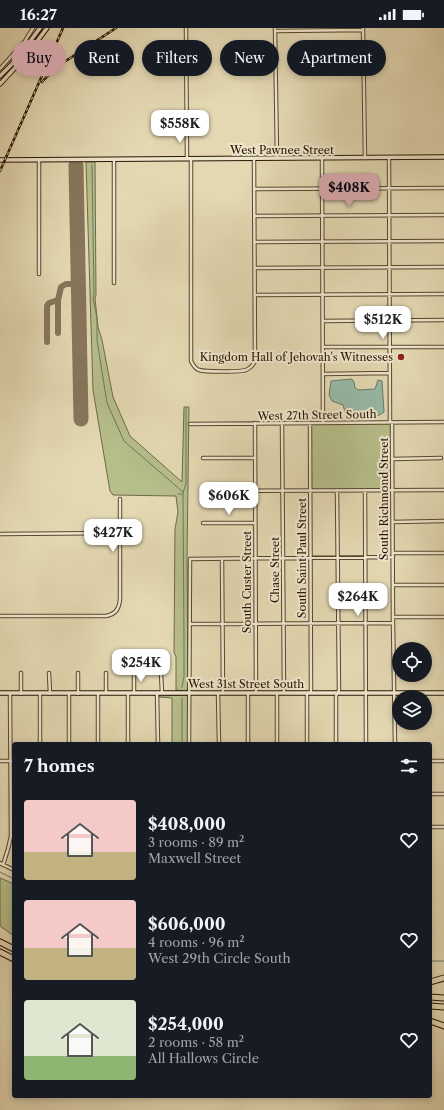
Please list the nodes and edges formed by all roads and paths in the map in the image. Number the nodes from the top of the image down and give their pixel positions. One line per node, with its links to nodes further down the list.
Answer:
1 (33, 28): 7 (street)
2 (40, 28): 8 (main road)
3 (47, 28): 9 (main road)
4 (186, 28): 14 (street)
5 (363, 29): 6 (street); 12 (street)
6 (275, 30): 16 (street)
7 (0, 69)
8 (0, 76)
9 (0, 84)
10 (444, 157): 13 (main road, West Pawnee Street)
11 (322, 158): 12 (main road, West Pawnee Street); 16 (main road, West Pawnee Street); 23 (street)
12 (365, 158): 13 (main road, West Pawnee Street)
13 (389, 158): 20 (street, South Richmond Street)
14 (189, 159): 15 (main road, West Pawnee Street); 19 (main road, West Pawnee Street); 41 (street)
15 (254, 159): 16 (main road, West Pawnee Street); 22 (street)
16 (277, 159)
17 (0, 160): 18 (main road, West Pawnee Street)
18 (39, 160): 19 (main road, West Pawnee Street); 36 (street)
19 (114, 160): 37 (street)
20 (389, 188): 21 (street); 23 (street); 25 (street, South Richmond Street)
21 (444, 188)
22 (255, 189): 23 (street); 27 (street)
23 (322, 189): 24 (street)
24 (322, 215): 25 (street); 27 (street); 31 (street)
25 (389, 215): 26 (street); 28 (street, South Richmond Street)
26 (444, 215)
27 (255, 216): 30 (street)
28 (389, 241): 29 (street); 31 (street); 35 (street, South Richmond Street)
29 (444, 241)
30 (255, 242): 31 (street); 33 (street)
31 (322, 242): 34 (street)
32 (444, 267): 35 (street)
33 (255, 268): 34 (street); 41 (street)
34 (322, 268): 35 (street); 38 (street)
35 (389, 268): 39 (street, South Richmond Street)
36 (39, 274)
37 (114, 283)
38 (322, 294): 39 (street); 41 (street); 44 (street)
39 (389, 294): 40 (street); 42 (street, South Richmond Street)
40 (444, 294)
41 (255, 295)
42 (390, 320): 43 (street); 44 (street); 46 (street, South Richmond Street)
43 (444, 320)
44 (323, 321): 45 (street)
45 (323, 347): 46 (street); 49 (street)
46 (390, 347): 47 (street); 48 (street, South Richmond Street)
47 (444, 347)
48 (390, 373): 49 (street); 50 (street, South Richmond Street)
49 (323, 374): 54 (street)
50 (391, 422): 51 (street, West 27th Street South); 54 (street, West 27th Street South); 60 (street, South Richmond Street)
51 (444, 422)
52 (282, 423): 53 (street, West 27th Street South); 56 (street, West 27th Street South); 67 (street, Chase Street)
53 (310, 423): 54 (street, West 27th Street South); 68 (street, South Saint Paul Street)
54 (323, 423)
55 (190, 424): 56 (street, West 27th Street South)
56 (255, 424): 58 (street, South Custer Street)
57 (203, 458): 58 (street)
58 (255, 458): 66 (street, South Custer Street)
59 (441, 458): 60 (street)
60 (392, 459): 63 (street, South Richmond Street)
61 (337, 490): 62 (street); 68 (street); 83 (street)
62 (365, 490): 63 (street); 84 (street)
63 (392, 490): 64 (street); 71 (street, South Richmond Street)
64 (444, 490)
65 (204, 491): 66 (street)
66 (255, 491): 67 (street); 72 (street, South Custer Street)
67 (283, 491): 68 (street); 81 (street, Chase Street)
68 (310, 491): 82 (street, South Saint Paul Street)
69 (120, 498): 75 (street)
70 (444, 521): 71 (street)
71 (392, 522): 76 (street, South Richmond Street)
72 (255, 523): 73 (street); 80 (street, South Custer Street)
73 (203, 524)
74 (0, 534): 75 (street)
75 (120, 534): 87 (street)
76 (393, 553): 77 (street); 78 (street, South Richmond Street)
77 (444, 553)
78 (393, 557): 84 (street); 85 (street, South Richmond Street)
79 (222, 558): 80 (street); 93 (street); 94 (street)
80 (256, 558): 81 (street); 95 (street, South Custer Street)
81 (283, 558): 82 (street); 96 (street, Chase Street)
82 (310, 558): 83 (street); 97 (street, South Saint Paul Street)
83 (338, 558): 84 (street); 90 (street)
84 (365, 558): 91 (street)
85 (393, 585): 86 (street); 88 (street, South Richmond Street)
86 (444, 585)
87 (0, 616)
88 (393, 617): 89 (street); 92 (street, South Richmond Street)
89 (444, 617)
90 (338, 623): 91 (street); 97 (street); 115 (street)
91 (366, 623): 92 (street); 116 (street)
92 (393, 623): 104 (street, South Richmond Street)
93 (190, 624): 94 (street); 107 (street)
94 (222, 624): 95 (street); 109 (street)
95 (256, 624): 96 (street); 111 (street, South Custer Street)
96 (284, 624): 97 (street); 113 (street, Chase Street)
97 (311, 624): 114 (street, South Saint Paul Street)
98 (21, 673): 122 (street)
99 (49, 673): 124 (street)
100 (78, 673): 126 (street)
101 (106, 673): 128 (street)
102 (134, 673): 105 (street)
103 (161, 673): 106 (street)
104 (394, 690)
105 (134, 693): 106 (main road, West 31st Street South); 129 (main road, West 31st Street South)
106 (160, 693): 107 (main road, West 31st Street South); 135 (street)
107 (189, 693): 108 (main road, West 31st Street South); 136 (street)
108 (218, 693): 109 (main road, West 31st Street South); 137 (street)
109 (223, 693): 110 (main road, West 31st Street South)
110 (248, 693): 111 (main road, West 31st Street South); 138 (street)
111 (256, 693): 112 (main road, West 31st Street South)
112 (277, 693): 113 (main road, West 31st Street South); 139 (street)
113 (284, 693): 114 (main road, West 31st Street South)
114 (309, 693): 115 (main road, West 31st Street South); 140 (street, South Saint Paul Street)
115 (338, 693): 116 (main road, West 31st Street South); 141 (street)
116 (366, 693): 117 (main road, West 31st Street South); 142 (street)
117 (392, 693)
118 (432, 693): 119 (main road, West 31st Street South)
119 (444, 693)
120 (0, 694): 121 (main road, West 31st Street South)
121 (10, 694): 122 (main road, West 31st Street South); 144 (street)
122 (21, 694): 123 (main road, West 31st Street South)
123 (40, 694): 124 (main road, West 31st Street South); 131 (street)
124 (50, 694): 125 (main road, West 31st Street South)
125 (69, 694): 126 (main road, West 31st Street South); 132 (street)
126 (78, 694): 127 (main road, West 31st Street South)
127 (98, 694): 128 (main road, West 31st Street South); 133 (street)
128 (106, 694): 129 (main road, West 31st Street South)
129 (128, 694): 134 (street)
130 (395, 730): 143 (street, South Richmond Street)
131 (40, 742)
132 (69, 742)
133 (98, 742)
134 (128, 742)
135 (158, 742)
136 (190, 742)
137 (219, 742)
138 (248, 742)
139 (277, 742)
140 (307, 742)
141 (336, 742)
142 (366, 742)
143 (395, 742)
144 (12, 761): 147 (street); 152 (street)
145 (432, 761): 146 (street)
146 (443, 761)
147 (0, 762)
148 (432, 794): 149 (street)
149 (444, 794)
150 (432, 827): 151 (street)
151 (444, 827)
152 (1, 864): 153 (street)
153 (12, 869)
154 (0, 942): 155 (highway)
155 (12, 948)
156 (0, 953): 157 (highway)
157 (12, 958)
158 (444, 978): 159 (highway)
159 (432, 981)
160 (432, 997): 161 (highway)
161 (444, 998)
162 (432, 1006): 163 (highway)
163 (444, 1006)
164 (432, 1022): 165 (highway)
165 (444, 1026)

